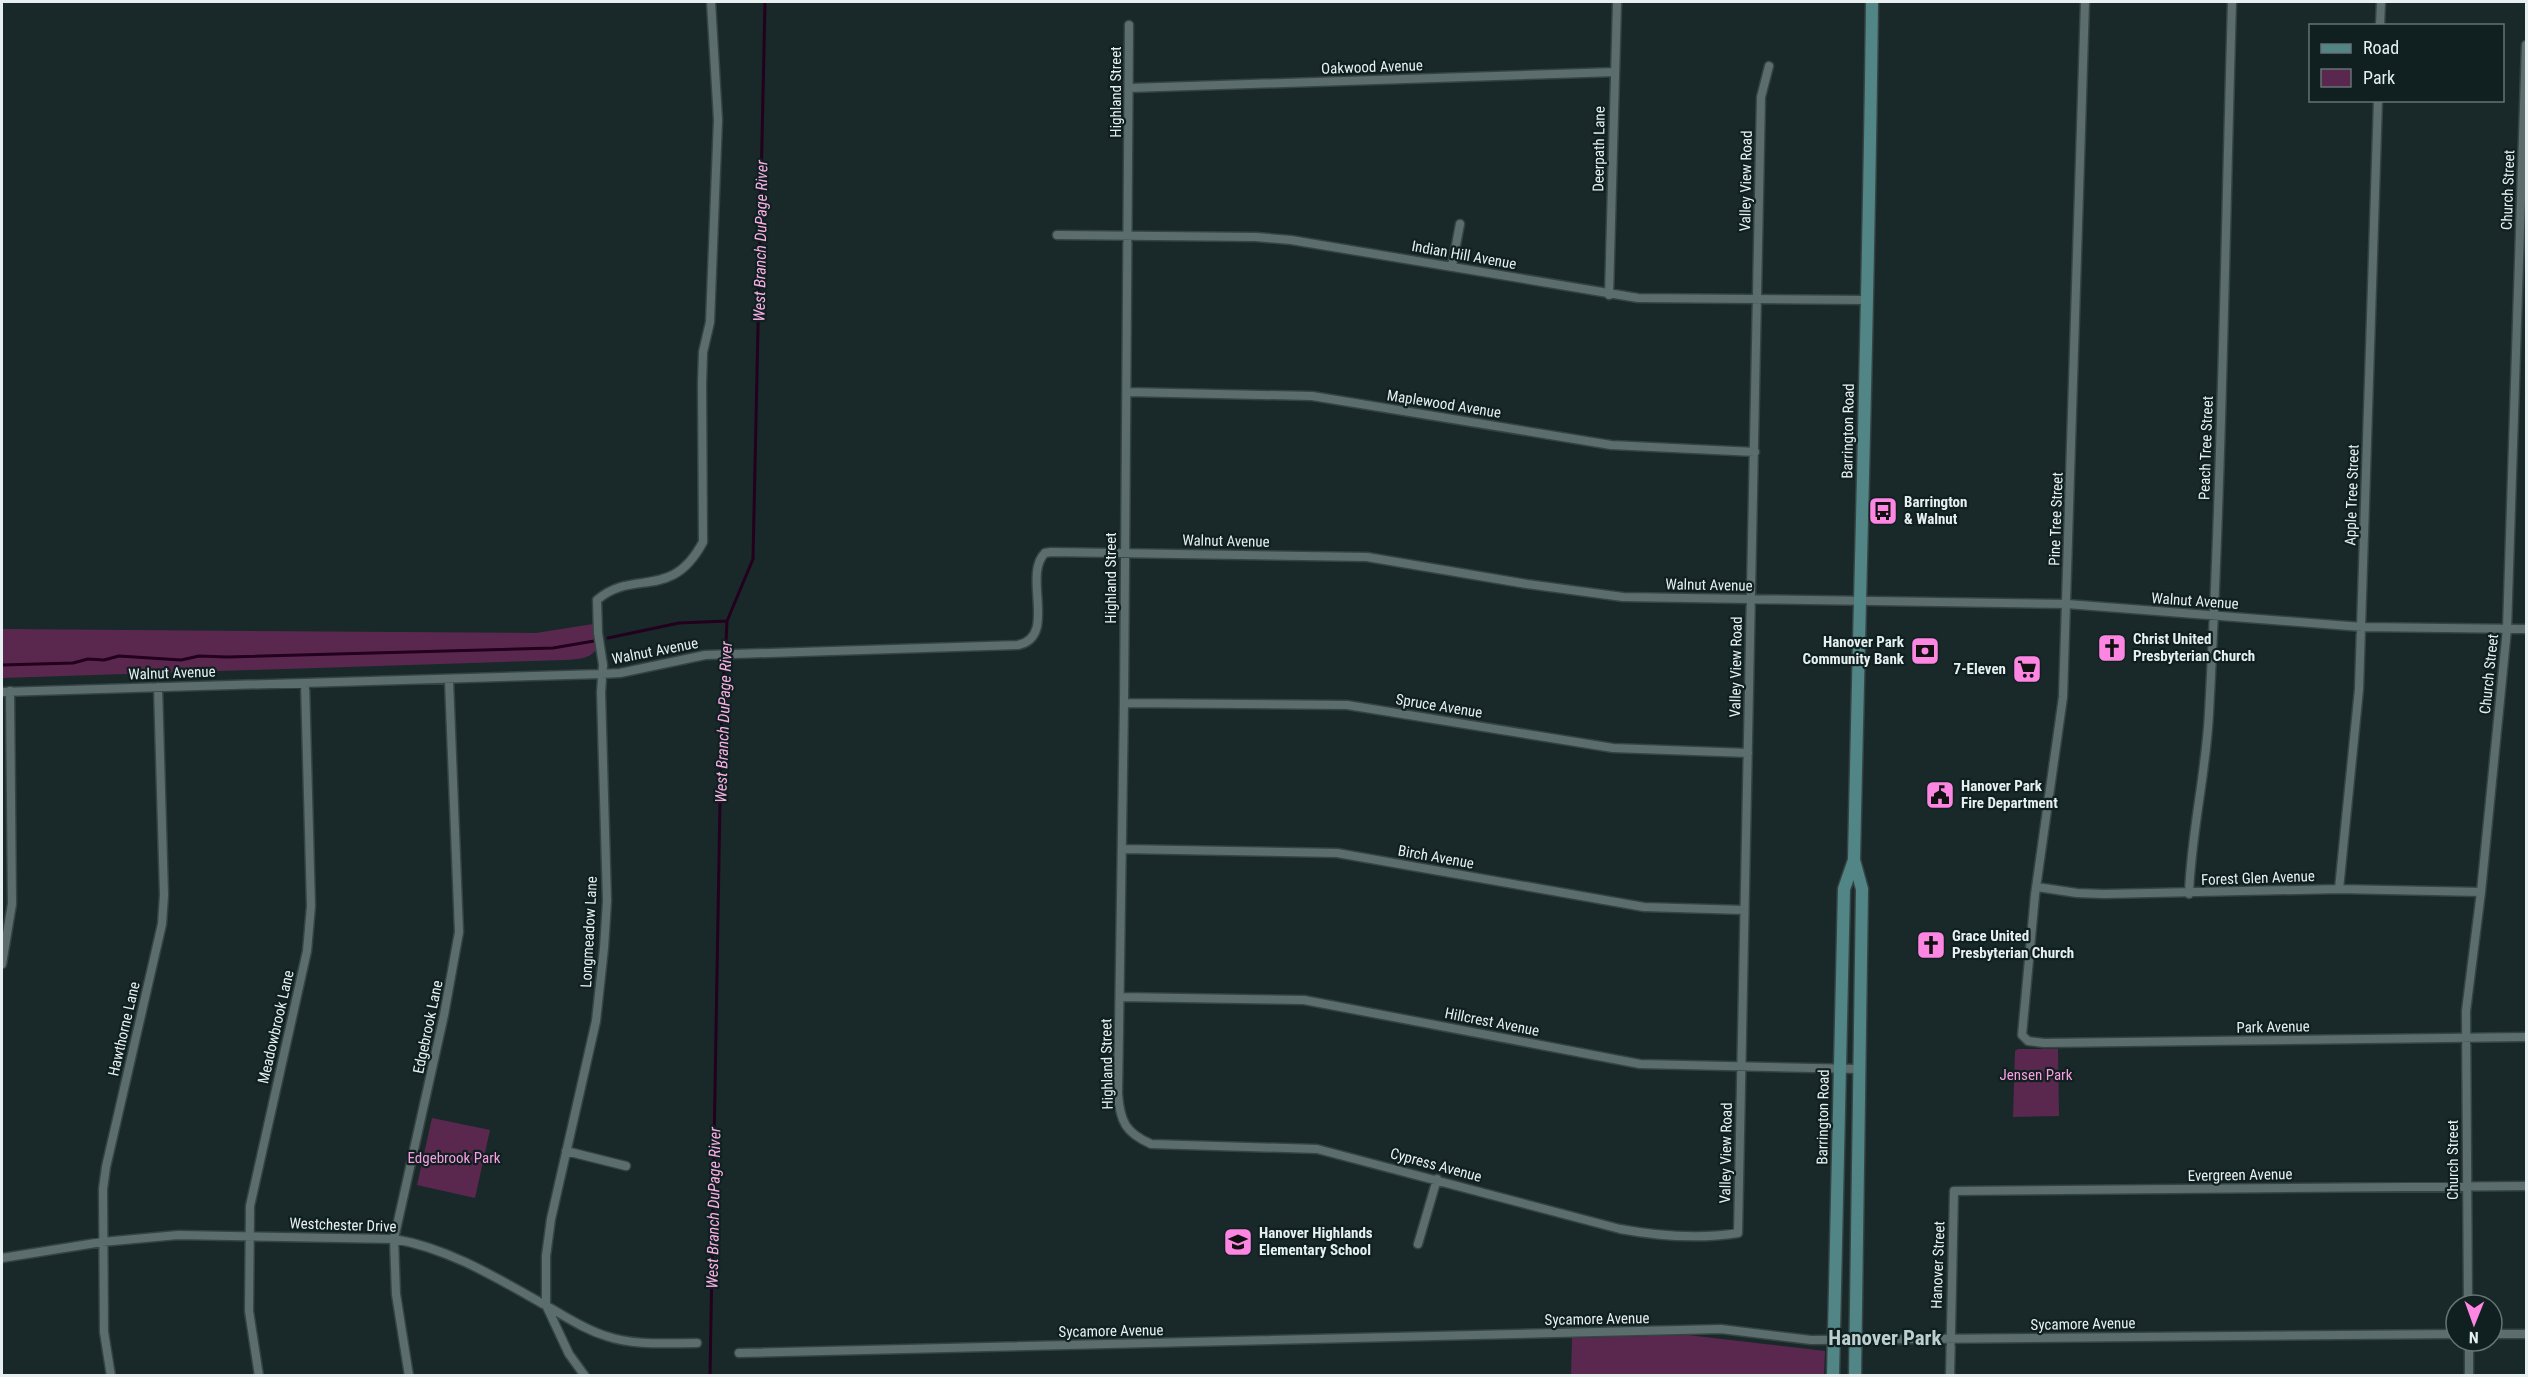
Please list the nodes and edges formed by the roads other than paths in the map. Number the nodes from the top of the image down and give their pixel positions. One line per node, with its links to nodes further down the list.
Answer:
1 (711, 2): 31 (street, Longmeadow Lane)
2 (1872, 2): 20 (main road, Barrington Road)
3 (2085, 2): 26 (street, Pine Tree Street)
4 (2232, 2): 27 (street, Peach Tree Street)
5 (2381, 2): 7 (street)
6 (1617, 4): 11 (street, Deerpath Lane)
7 (2380, 24)
8 (1129, 25): 12 (street, Highland Street)
9 (2526, 45): 29 (street, Church Street)
10 (1769, 66): 19 (street, Valley View Road)
11 (1615, 72): 12 (street, Oakwood Avenue); 18 (street, Deerpath Lane)
12 (1130, 88): 16 (street, Highland Street)
13 (2378, 102): 28 (street, Apple Tree Street)
14 (1460, 224): 17 (street)
15 (1057, 235): 16 (street, Indian Hill Avenue)
16 (1128, 236): 17 (street, Indian Hill Avenue); 21 (street, Highland Street)
17 (1452, 266): 18 (street, Indian Hill Avenue)
18 (1609, 295): 19 (street, Indian Hill Avenue)
19 (1758, 300): 20 (street, Indian Hill Avenue); 22 (street, Valley View Road)
20 (1865, 300): 25 (main road, Barrington Road)
21 (1128, 392): 22 (street, Maplewood Avenue); 23 (street, Highland Street)
22 (1755, 452): 24 (street, Valley View Road)
23 (1124, 552): 24 (street, Walnut Avenue); 31 (street, Walnut Avenue); 36 (street, Highland Street)
24 (1752, 599): 25 (street, Walnut Avenue); 37 (street, Valley View Road)
25 (1859, 600): 26 (street, Walnut Avenue); 39 (main road, Barrington Road)
26 (2067, 604): 27 (street, Walnut Avenue); 40 (street, Pine Tree Street)
27 (2214, 616): 28 (street, Walnut Avenue); 43 (street, Peach Tree Street)
28 (2362, 627): 29 (street, Walnut Avenue); 41 (street, Apple Tree Street)
29 (2506, 629): 30 (street, Walnut Avenue); 42 (street, Church Street)
30 (2526, 629)
31 (602, 674): 32 (street, Walnut Avenue); 54 (street, Longmeadow Lane)
32 (449, 680): 33 (street, Walnut Avenue); 62 (street, Edgebrook Lane)
33 (305, 683): 34 (street, Walnut Avenue); 61 (street, Meadowbrook Lane)
34 (158, 687): 35 (street, Walnut Avenue); 63 (street, Hawthorne Lane)
35 (6, 692): 45 (street)
36 (1125, 703): 37 (street, Spruce Avenue); 38 (street, Highland Street)
37 (1748, 753): 44 (street, Valley View Road)
38 (1122, 849): 44 (street, Birch Avenue); 46 (street, Highland Street)
39 (1854, 860): 51 (main road, Barrington Road); 52 (main road, Barrington Road)
40 (2037, 887): 43 (street, Forest Glen Avenue); 47 (street, Pine Tree Street)
41 (2339, 889): 42 (street, Forest Glen Avenue); 43 (street, Forest Glen Avenue)
42 (2481, 892): 49 (street, Church Street)
43 (2188, 894)
44 (1744, 910): 50 (street, Valley View Road)
45 (2, 964)
46 (1120, 998): 50 (street, Hillcrest Avenue); 53 (street, Highland Street)
47 (2022, 1035): 49 (street, Park Avenue)
48 (2526, 1037): 49 (street, Park Avenue)
49 (2466, 1038): 58 (street, Church Street)
50 (1741, 1067): 52 (street, Hillcrest Avenue); 60 (street, Valley View Road)
51 (1859, 1069): 52 (street, Hillcrest Avenue); 72 (main road, Barrington Road)
52 (1840, 1070): 71 (main road, Barrington Road)
53 (1128, 1130): 56 (street, Cypress Avenue)
54 (567, 1152): 55 (street); 67 (street, Longmeadow Lane)
55 (626, 1166)
56 (1437, 1179): 60 (street, Cypress Avenue); 64 (street)
57 (2526, 1186): 58 (street, Evergreen Avenue)
58 (2467, 1187): 59 (street, Evergreen Avenue); 66 (street, Church Street)
59 (1954, 1191): 73 (street, Hanover Street)
60 (1738, 1233)
61 (249, 1236): 62 (street, Westchester Drive); 63 (street, Westchester Drive); 78 (street, Meadowbrook Lane)
62 (394, 1239): 67 (street, Westchester Drive); 79 (street, Edgebrook Lane)
63 (102, 1242): 65 (street, Westchester Drive); 77 (street, Hawthorne Lane)
64 (1418, 1244)
65 (2, 1258)
66 (2468, 1293)
67 (546, 1305): 74 (street, Westchester Drive); 80 (street, Longmeadow Lane)
68 (2444, 1334): 73 (street, Sycamore Avenue)
69 (2504, 1334): 70 (street)
70 (2526, 1334)
71 (1833, 1339): 72 (street, Sycamore Avenue); 75 (street, Sycamore Avenue); 81 (main road, Barrington Road)
72 (1856, 1339): 73 (street, Sycamore Avenue); 82 (main road, Barrington Road)
73 (1949, 1339): 83 (street, Hanover Street)
74 (698, 1343)
75 (739, 1353)
76 (2469, 1353): 84 (street)
77 (111, 1376)
78 (259, 1376)
79 (408, 1376)
80 (585, 1376)
81 (1833, 1376)
82 (1855, 1376)
83 (1950, 1376)
84 (2469, 1376)

